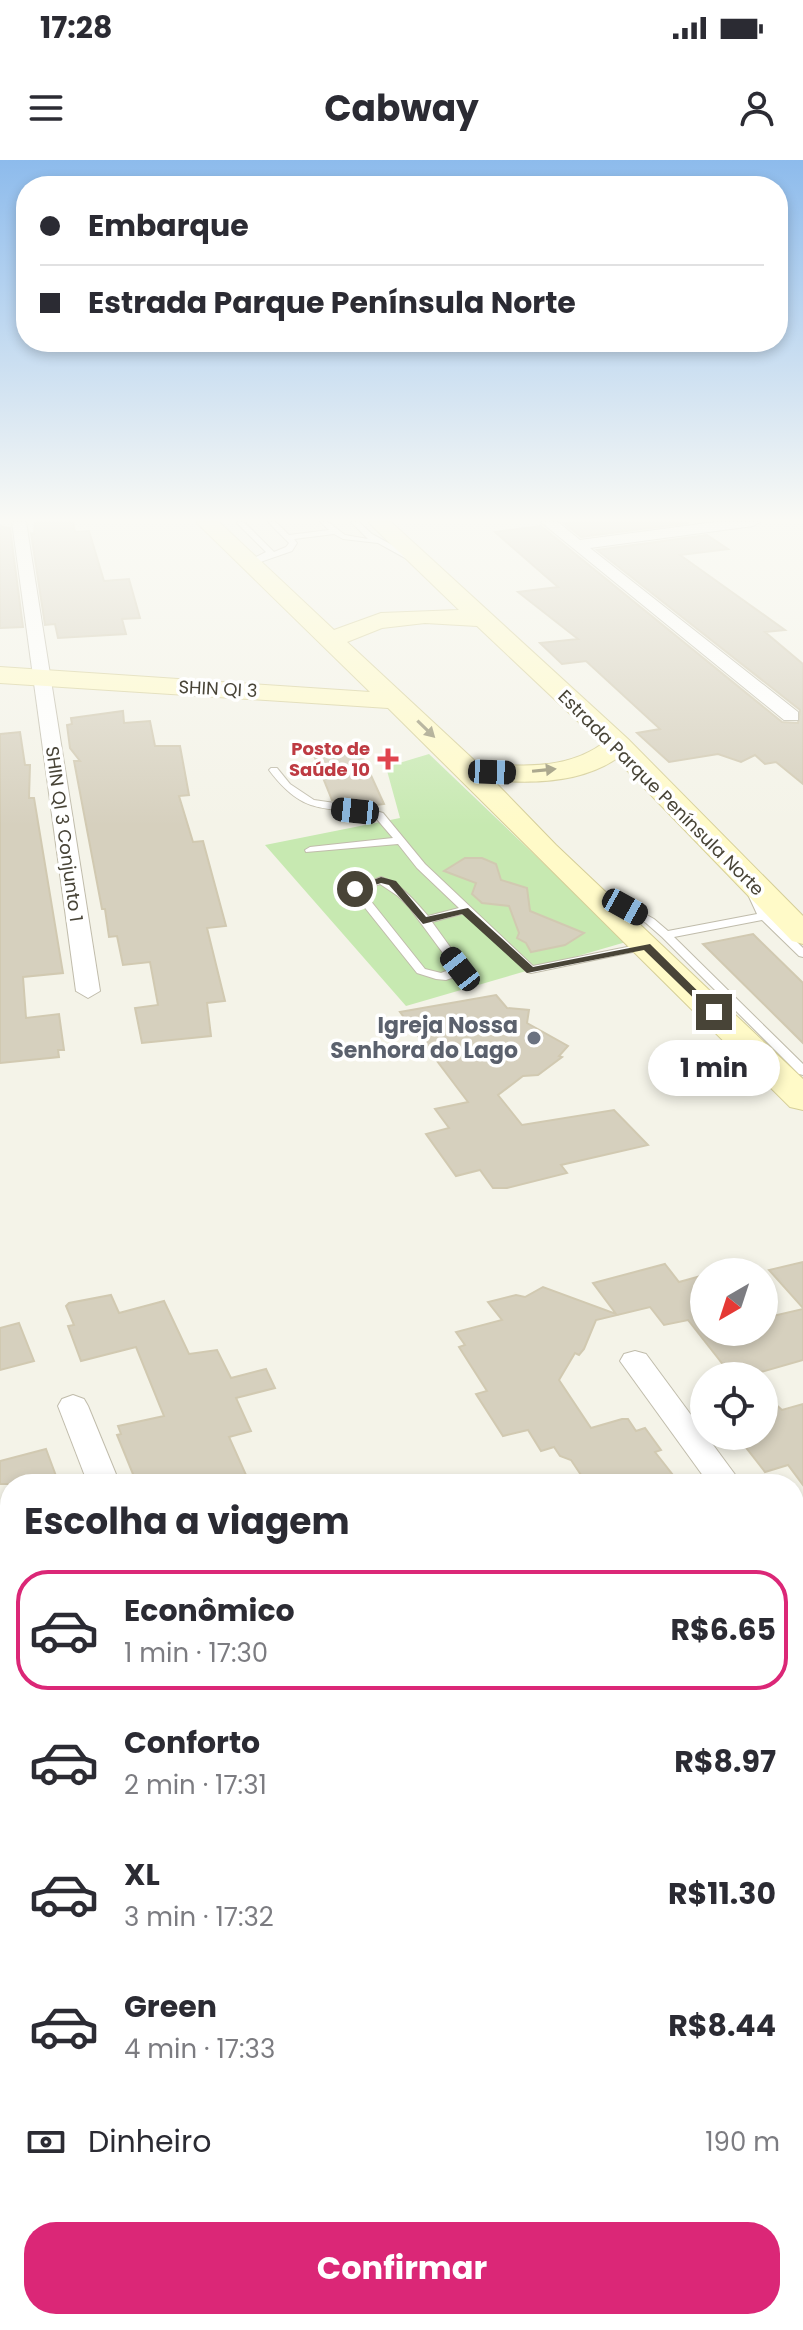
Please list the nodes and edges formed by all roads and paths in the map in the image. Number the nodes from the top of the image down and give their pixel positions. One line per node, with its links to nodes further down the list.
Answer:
1 (33, 623): 8 (street, SHIN QI 3 Conjunto 1)
2 (316, 623): 6 (main road)
3 (378, 623): 6 (main road)
4 (485, 623): 11 (main road, Estrada Parque Península Norte)
5 (674, 623): 10 (street)
6 (333, 642): 9 (main road)
7 (0, 675): 8 (main road, SHIN QI 3)
8 (41, 678): 9 (main road, SHIN QI 3); 23 (street, SHIN QI 3 Conjunto 1)
9 (388, 693): 12 (main road, one-way to 12)
10 (791, 716)
11 (618, 745): 12 (main road, one-way to 11); 16 (main road, Estrada Parque Península Norte)
12 (466, 768): 21 (main road)
13 (274, 770): 14 (lane)
14 (398, 841): 15 (lane); 17 (lane)
15 (310, 850)
16 (736, 868): 18 (lane); 20 (main road, Estrada Parque Península Norte)
17 (464, 910): 19 (lane); 21 (lane)
18 (764, 916): 21 (lane); 22 (lane)
19 (423, 921): 19 (lane)
20 (803, 934)
21 (656, 940): 24 (lane); 25 (main road)
22 (803, 954)
23 (88, 991)
24 (803, 1071)
25 (803, 1099)
26 (635, 1361): 29 (street)
27 (73, 1406): 28 (street)
28 (100, 1474)
29 (719, 1474)

